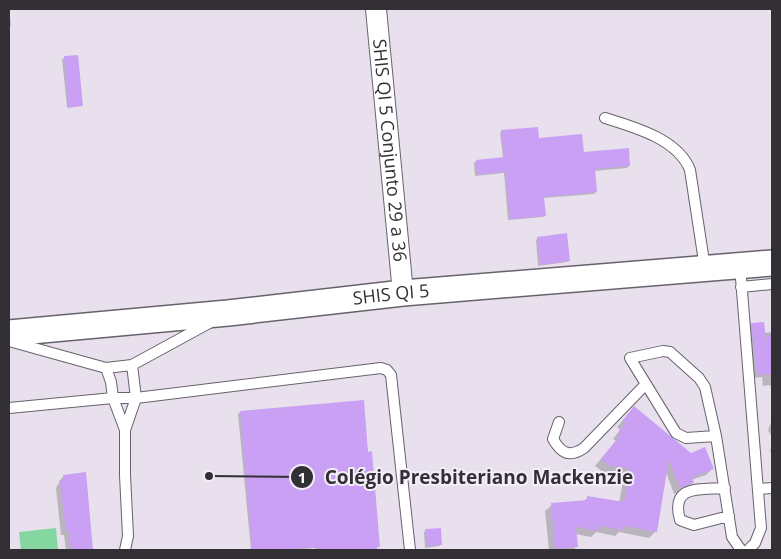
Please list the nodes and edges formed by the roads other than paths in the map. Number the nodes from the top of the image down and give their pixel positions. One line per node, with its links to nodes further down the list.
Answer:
1 (376, 9): 7 (street, SHIS QI 5 Conjunto 29 a 36)
2 (605, 118): 4 (lane)
3 (772, 263): 5 (street, SHIS QI 5)
4 (705, 269): 5 (street, SHIS QI 5); 7 (street, SHIS QI 5)
5 (741, 276): 6 (lane); 22 (lane)
6 (772, 284)
7 (403, 293): 8 (street, SHIS QI 5)
8 (228, 313): 9 (street, SHIS QI 5); 11 (lane)
9 (9, 333)
10 (9, 341): 12 (lane)
11 (132, 365): 12 (lane); 15 (lane)
12 (106, 368): 14 (lane)
13 (646, 384): 17 (lane); 19 (lane); 19 (lane)
14 (113, 398): 15 (lane); 16 (lane); 18 (lane)
15 (136, 398): 18 (lane); 29 (lane)
16 (9, 408)
17 (559, 422)
18 (125, 430): 26 (lane)
19 (716, 436): 20 (lane)
20 (725, 488): 23 (lane); 23 (lane)
21 (772, 488): 22 (lane)
22 (758, 489): 25 (lane)
23 (729, 516): 30 (lane)
24 (772, 527): 25 (lane)
25 (761, 528): 31 (lane)
26 (128, 536): 27 (lane); 28 (lane)
27 (126, 550)
28 (132, 550)
29 (410, 550)
30 (741, 550)
31 (748, 550)

